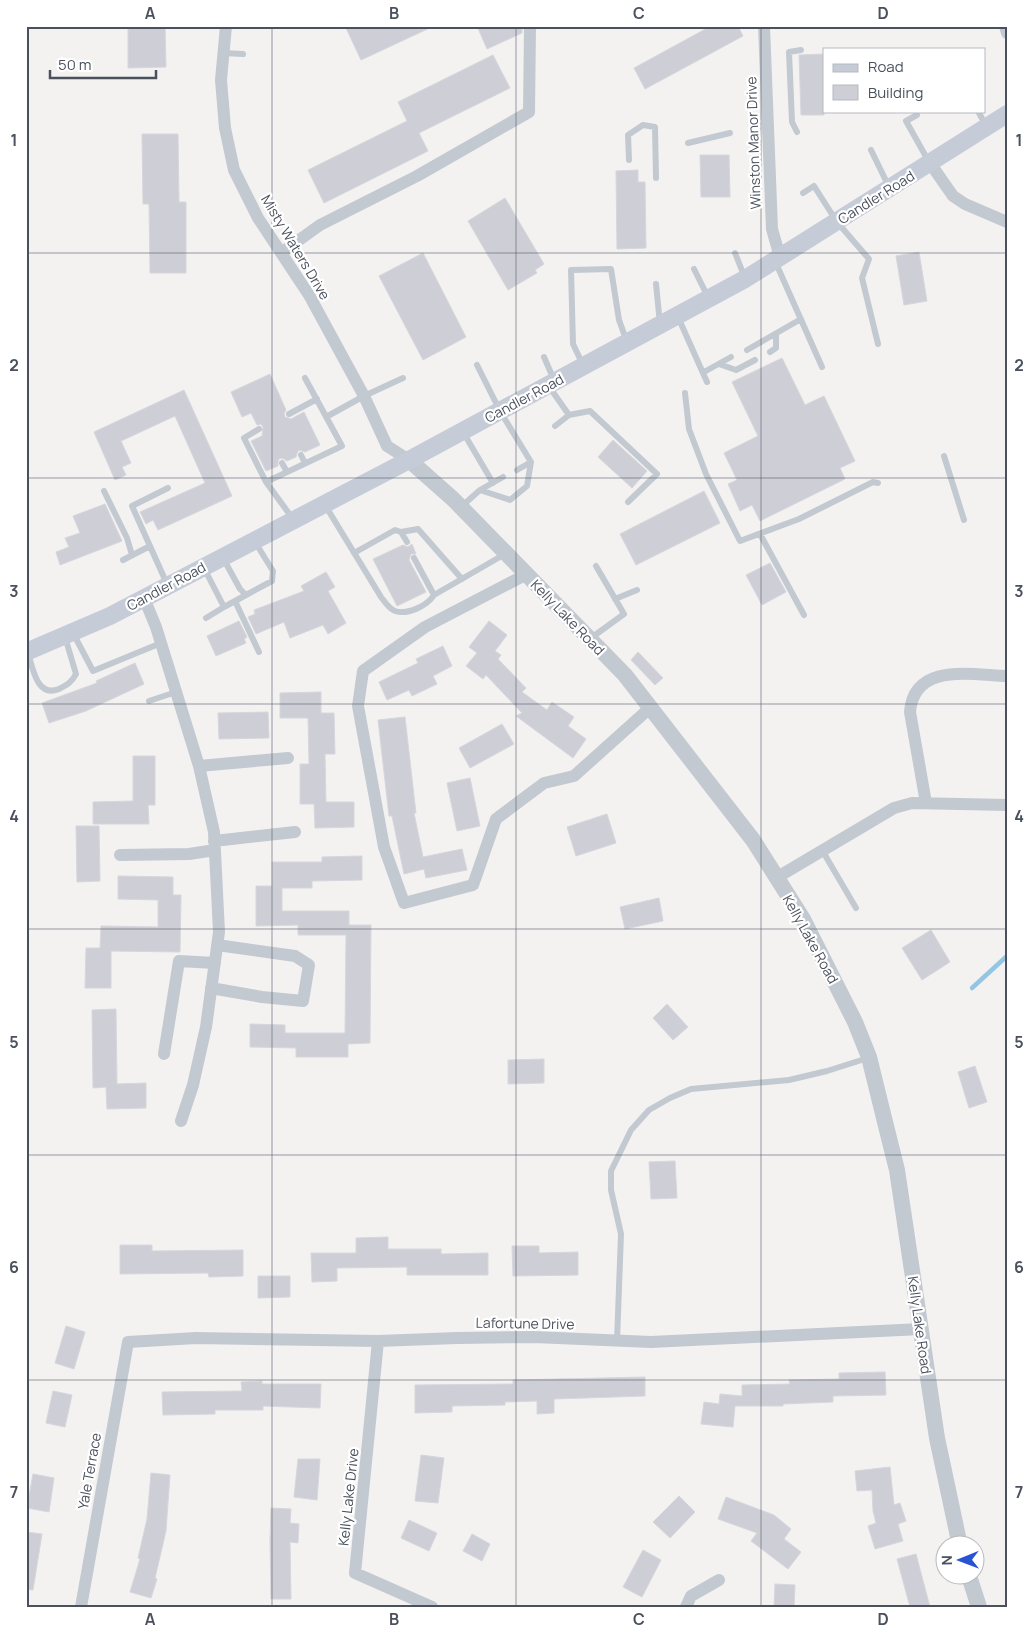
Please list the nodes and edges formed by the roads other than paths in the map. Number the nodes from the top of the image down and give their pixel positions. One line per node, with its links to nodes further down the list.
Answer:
1 (226, 26): 5 (street, Misty Waters Drive)
2 (530, 26): 22 (street)
3 (764, 26): 24 (street, Winston Manor Drive)
4 (801, 50): 11 (lane)
5 (223, 53): 6 (lane); 22 (street, Misty Waters Drive)
6 (243, 54)
7 (978, 112): 10 (lane)
8 (917, 114): 16 (lane)
9 (1007, 114): 10 (main road, Candler Road)
10 (986, 127): 16 (main road, Candler Road)
11 (797, 132)
12 (730, 133): 13 (lane)
13 (688, 143)
14 (870, 150): 18 (lane)
15 (629, 160): 17 (lane)
16 (930, 163): 18 (main road, Candler Road); 21 (street)
17 (656, 178)
18 (890, 188): 20 (main road, Candler Road)
19 (803, 193): 20 (lane)
20 (837, 222): 24 (main road, Candler Road); 34 (lane)
21 (1007, 222)
22 (281, 253): 50 (street, Misty Waters Drive)
23 (734, 253): 26 (lane)
24 (778, 259): 26 (main road, Candler Road); 30 (lane)
25 (694, 269): 28 (lane)
26 (745, 279): 28 (main road, Candler Road)
27 (656, 284): 31 (lane)
28 (708, 299): 29 (main road, Candler Road)
29 (677, 316): 31 (main road, Candler Road); 44 (lane)
30 (801, 319): 32 (lane); 43 (lane)
31 (660, 325): 33 (main road, Candler Road)
32 (776, 334): 35 (lane); 36 (lane)
33 (627, 343): 42 (main road, Candler Road); 42 (lane)
34 (878, 344)
35 (746, 350)
36 (770, 352)
37 (544, 357): 48 (lane)
38 (731, 357): 40 (lane)
39 (755, 360): 40 (lane)
40 (719, 364): 44 (lane)
41 (477, 365): 52 (lane)
42 (584, 366): 48 (main road, Candler Road)
43 (822, 367)
44 (704, 372): 47 (lane)
45 (305, 378): 51 (lane)
46 (403, 378): 50 (lane)
47 (708, 382)
48 (551, 383): 52 (main road, Candler Road); 54 (lane)
49 (685, 393): 80 (lane)
50 (364, 396): 55 (lane); 61 (street, Misty Waters Drive)
51 (317, 400): 53 (lane); 55 (lane)
52 (500, 411): 58 (main road, Candler Road); 62 (lane)
53 (289, 414)
54 (569, 415): 56 (lane); 74 (lane)
55 (326, 417): 64 (lane)
56 (555, 426)
57 (259, 430): 68 (lane)
58 (462, 431): 61 (main road, Candler Road); 69 (lane)
59 (301, 455): 64 (lane)
60 (944, 456): 78 (lane)
61 (409, 460): 75 (main road, Candler Road); 76 (street, Kelly Lake Road)
62 (531, 462): 65 (lane); 72 (lane)
63 (282, 463): 66 (lane)
64 (305, 463): 66 (lane)
65 (517, 470)
66 (286, 472): 68 (lane)
67 (503, 477): 69 (lane)
68 (266, 482): 77 (lane)
69 (493, 483): 72 (lane)
70 (878, 483): 80 (lane)
71 (168, 488): 83 (lane)
72 (480, 490): 76 (lane)
73 (104, 491): 86 (lane)
74 (628, 502)
75 (324, 504): 77 (main road, Candler Road); 84 (lane)
76 (461, 507): 85 (street, Kelly Lake Road)
77 (294, 520): 81 (main road, Candler Road)
78 (964, 520)
79 (401, 532): 82 (lane); 84 (lane); 93 (lane)
80 (760, 534): 102 (lane)
81 (254, 541): 87 (main road, Candler Road); 96 (lane)
82 (407, 542)
83 (150, 546): 86 (lane); 94 (lane)
84 (354, 553): 97 (lane)
85 (506, 554): 92 (street, Kelly Lake Road); 93 (lane)
86 (132, 555): 89 (lane)
87 (222, 557): 91 (main road, Candler Road); 96 (lane)
88 (414, 558): 97 (lane)
89 (123, 560)
90 (596, 566): 99 (lane)
91 (203, 567): 94 (main road, Candler Road); 101 (lane)
92 (526, 574): 105 (street, Kelly Lake Road); 112 (street)
93 (462, 579): 97 (lane)
94 (168, 585): 98 (main road, Candler Road)
95 (637, 590): 99 (lane)
96 (246, 595): 100 (lane)
97 (434, 596)
98 (144, 598): 104 (main road, Candler Road); 106 (street)
99 (615, 599): 105 (lane)
100 (236, 601): 101 (lane); 108 (lane)
101 (224, 607): 103 (lane)
102 (804, 615)
103 (206, 618)
104 (68, 634): 106 (lane); 107 (main road, Candler Road); 107 (lane)
105 (590, 639): 112 (street, Kelly Lake Road)
106 (161, 643): 110 (street)
107 (27, 650)
108 (259, 652)
109 (1007, 676): 115 (street)
110 (176, 692): 111 (lane); 114 (street)
111 (148, 701)
112 (651, 707): 121 (street, Kelly Lake Road)
113 (288, 758): 114 (street)
114 (199, 766): 118 (street)
115 (926, 803): 116 (street); 119 (street)
116 (1007, 806)
117 (295, 832): 118 (street)
118 (214, 846): 120 (street); 123 (street)
119 (822, 850): 121 (street); 122 (lane)
120 (120, 855)
121 (776, 878): 127 (street, Kelly Lake Road)
122 (856, 908)
123 (217, 944): 124 (street); 125 (street)
124 (215, 963): 125 (street); 126 (street)
125 (212, 988): 128 (street)
126 (164, 1054)
127 (868, 1057): 129 (street, Kelly Lake Road); 131 (lane)
128 (181, 1121)
129 (921, 1329): 131 (street, Lafortune Drive); 133 (street, Kelly Lake Road)
130 (378, 1341): 131 (street, Lafortune Drive); 132 (street, Lafortune Drive); 137 (street, Kelly Lake Drive)
131 (617, 1341)
132 (128, 1342): 136 (street, Yale Terrace)
133 (958, 1536)
134 (718, 1580): 138 (street)
135 (973, 1586): 139 (street)
136 (81, 1607)
137 (432, 1607)
138 (686, 1607)
139 (980, 1607)

